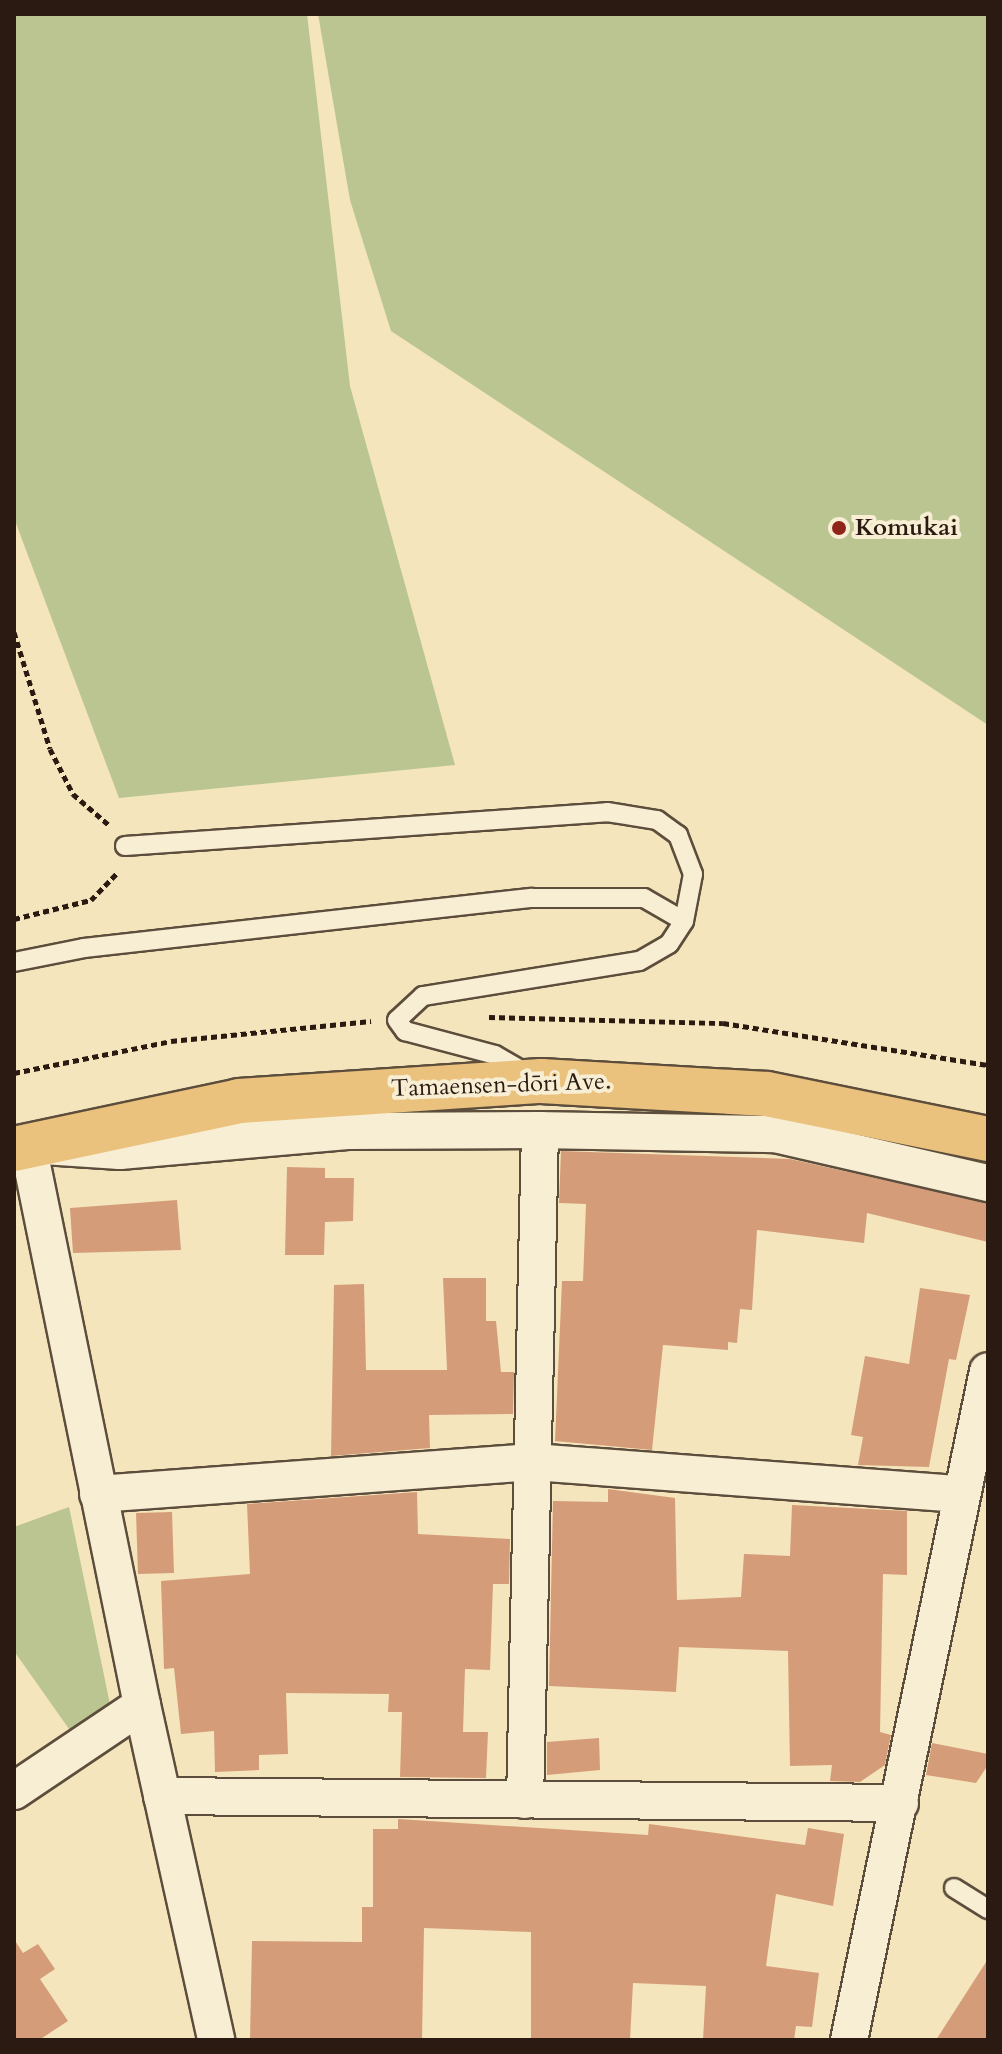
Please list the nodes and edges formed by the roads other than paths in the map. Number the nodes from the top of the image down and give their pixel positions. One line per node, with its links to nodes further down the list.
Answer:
1 (125, 846): 2 (lane)
2 (684, 921): 3 (lane); 4 (lane)
3 (14, 962)
4 (541, 1081): 6 (main road, Tamaensen-dōri Ave.); 7 (main road, Tamaensen-dōri Ave.)
5 (540, 1130): 7 (street); 8 (street); 10 (street)
6 (988, 1139)
7 (21, 1147): 11 (street)
8 (988, 1183)
9 (988, 1371): 12 (street)
10 (533, 1462): 11 (street); 12 (street); 16 (street)
11 (98, 1494): 13 (street)
12 (960, 1494): 17 (street)
13 (142, 1705): 14 (street); 15 (street)
14 (14, 1791)
15 (162, 1796): 16 (street); 20 (street)
16 (525, 1800): 17 (street)
17 (900, 1803): 21 (street)
18 (954, 1888): 19 (lane)
19 (988, 1909)
20 (216, 2040)
21 (849, 2040)

